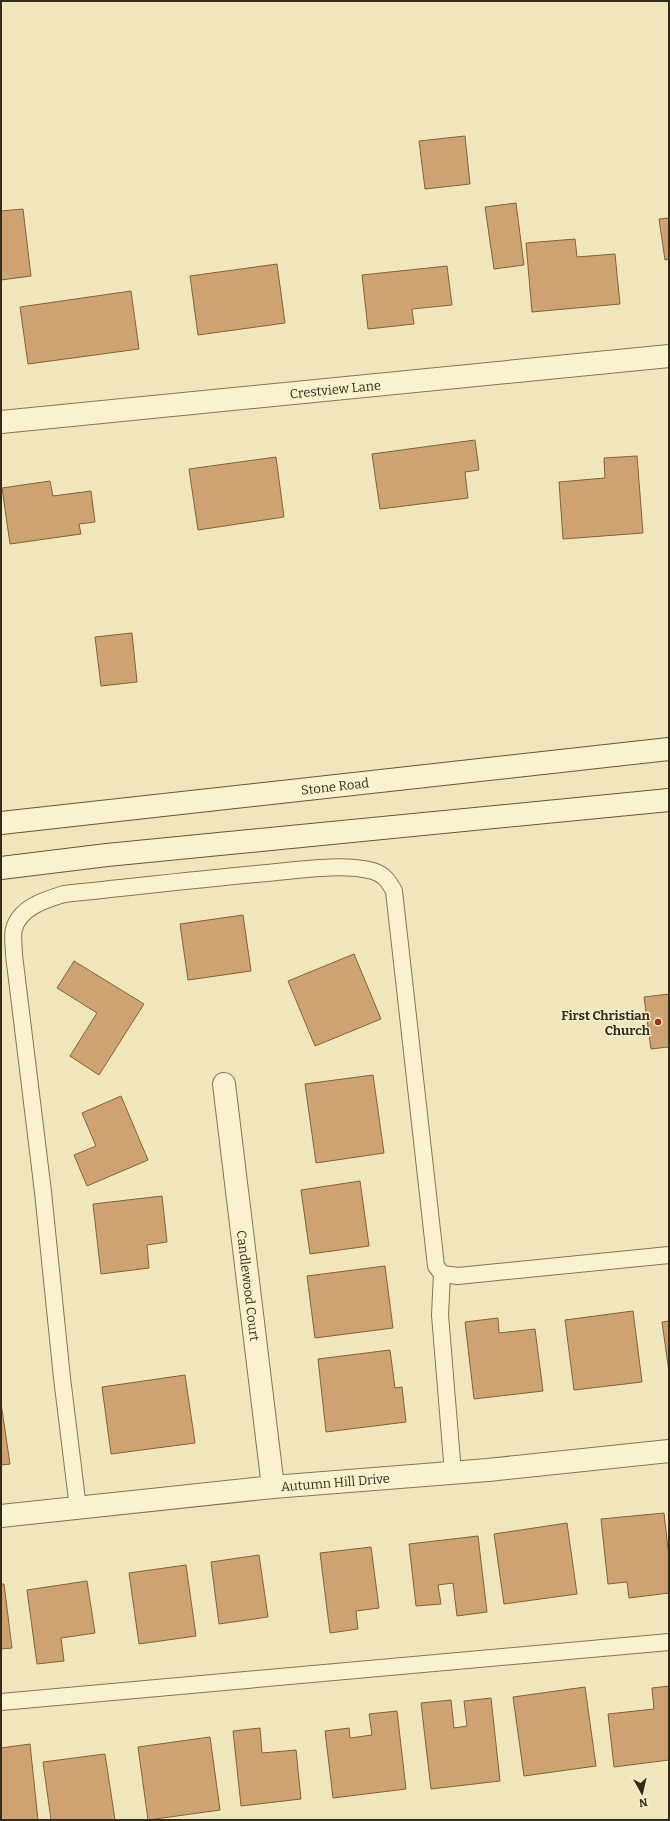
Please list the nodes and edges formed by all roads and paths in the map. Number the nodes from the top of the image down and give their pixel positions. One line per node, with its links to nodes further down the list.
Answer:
1 (669, 356): 2 (street, Crestview Lane)
2 (1, 422)
3 (669, 749): 5 (street, Stone Road)
4 (669, 800): 6 (street)
5 (1, 823)
6 (1, 868)
7 (224, 1084): 12 (street, Candlewood Court)
8 (669, 1255): 9 (lane)
9 (442, 1274): 11 (lane); 13 (lane)
10 (669, 1451): 11 (street, Autumn Hill Drive)
11 (453, 1473): 12 (street, Autumn Hill Drive)
12 (273, 1487): 13 (street, Autumn Hill Drive)
13 (78, 1508): 14 (street, Autumn Hill Drive)
14 (1, 1516)
15 (669, 1642): 16 (lane)
16 (1, 1702)

